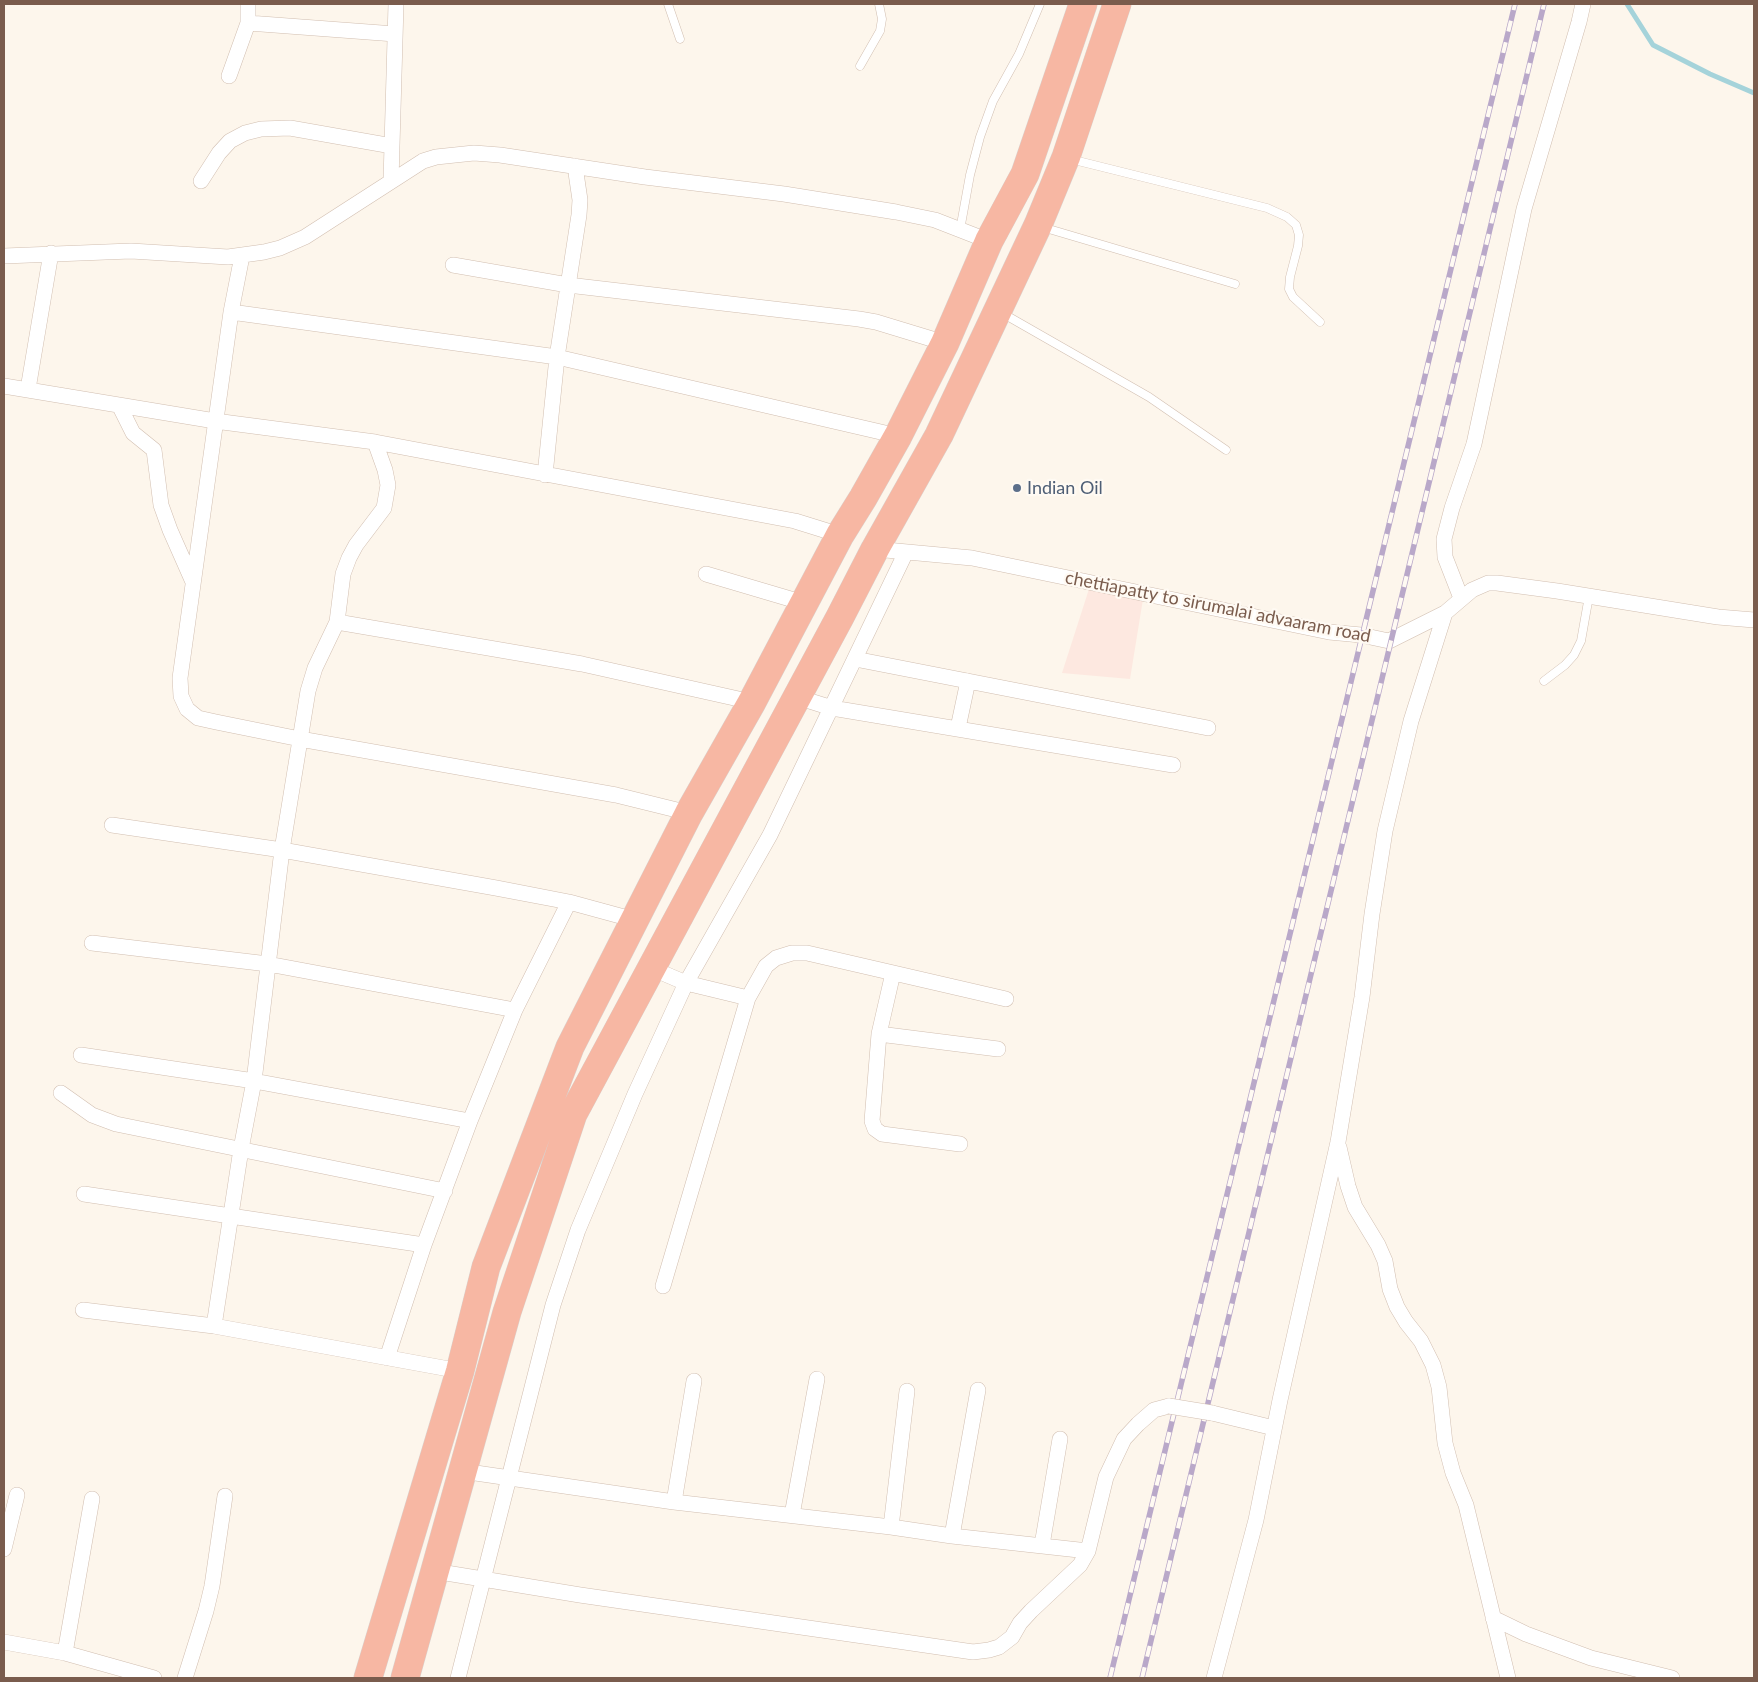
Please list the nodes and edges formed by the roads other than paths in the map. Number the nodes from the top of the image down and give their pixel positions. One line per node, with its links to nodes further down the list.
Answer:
1 (248, 4): 9 (street)
2 (396, 4): 10 (street)
3 (668, 4): 11 (lane)
4 (879, 4): 12 (lane)
5 (1040, 4): 20 (lane)
6 (1083, 4): 21 (highway)
7 (1117, 4): 15 (highway)
8 (1583, 4): 47 (street)
9 (248, 23): 10 (street); 13 (street)
10 (395, 34): 14 (street)
11 (680, 39)
12 (860, 66)
13 (229, 76)
14 (392, 146): 17 (street); 18 (street)
15 (1066, 157): 19 (highway); 30 (lane)
16 (575, 166): 18 (street); 20 (street); 27 (street)
17 (200, 181)
18 (391, 181): 24 (street)
19 (1038, 225): 26 (lane); 28 (highway)
20 (960, 230): 21 (street)
21 (989, 241): 31 (highway)
22 (52, 253): 23 (street); 24 (street); 34 (street)
23 (4, 256)
24 (242, 256): 29 (street)
25 (453, 265): 27 (street)
26 (1235, 284)
27 (568, 285): 31 (street); 32 (street)
28 (998, 311): 39 (lane); 42 (highway)
29 (231, 312): 32 (street); 36 (street)
30 (1320, 322)
31 (945, 343): 37 (highway)
32 (557, 357): 37 (street); 40 (street)
33 (4, 386): 34 (street)
34 (28, 389): 35 (street)
35 (119, 405): 36 (street); 45 (street)
36 (215, 421): 38 (street); 45 (street)
37 (898, 436): 41 (highway)
38 (375, 442): 40 (street); 51 (street)
39 (1226, 450)
40 (545, 475): 41 (street)
41 (840, 535): 48 (highway)
42 (875, 549): 43 (street, chettiapatty to sirumalai advaaram road); 55 (highway)
43 (906, 552): 49 (street, chettiapatty to sirumalai advaaram road); 52 (street)
44 (706, 574): 48 (street)
45 (193, 582): 60 (street)
46 (1589, 596): 47 (street, chettiapatty to sirumalai advaaram road); 50 (street, chettiapatty to sirumalai advaaram road); 53 (lane)
47 (1461, 598): 49 (street, chettiapatty to sirumalai advaaram road)
48 (804, 603): 56 (highway)
49 (1445, 613): 81 (street)
50 (1754, 620)
51 (337, 622): 56 (street); 60 (street)
52 (854, 660): 54 (street); 57 (street)
53 (1544, 680)
54 (968, 682): 58 (street); 59 (street)
55 (797, 697): 57 (street); 69 (highway)
56 (752, 702): 62 (highway)
57 (832, 708): 58 (street); 71 (street)
58 (958, 728): 61 (street)
59 (1208, 728)
60 (300, 739): 62 (street); 64 (street)
61 (1172, 765)
62 (689, 813): 66 (highway)
63 (112, 826): 64 (street)
64 (282, 850): 65 (street); 68 (street)
65 (569, 902): 66 (street); 74 (street)
66 (635, 920): 92 (highway)
67 (92, 943): 68 (street)
68 (268, 964): 74 (street); 78 (street)
69 (652, 968): 71 (street); 99 (highway)
70 (893, 973): 72 (street); 73 (street); 75 (street)
71 (686, 983): 72 (street); 100 (street)
72 (748, 998): 88 (street)
73 (1006, 998)
74 (515, 1010): 80 (street)
75 (879, 1034): 76 (street); 82 (street)
76 (998, 1049)
77 (81, 1055): 78 (street)
78 (254, 1081): 80 (street); 83 (street)
79 (61, 1093): 83 (street)
80 (470, 1121): 84 (street)
81 (1338, 1142): 97 (street); 113 (street)
82 (960, 1144)
83 (241, 1148): 84 (street); 86 (street)
84 (445, 1191): 87 (street)
85 (84, 1194): 86 (street)
86 (231, 1216): 87 (street); 90 (street)
87 (424, 1245): 91 (street)
88 (663, 1286)
89 (83, 1310): 90 (street)
90 (214, 1326): 91 (street)
91 (387, 1358): 92 (street)
92 (460, 1371): 118 (highway)
93 (818, 1379): 105 (street)
94 (694, 1381): 104 (street)
95 (978, 1390): 107 (street)
96 (907, 1391): 106 (street)
97 (1274, 1428): 110 (street, bridge); 121 (street)
98 (1060, 1438): 108 (street)
99 (462, 1472): 100 (street); 111 (highway)
100 (510, 1477): 104 (street); 112 (street)
101 (17, 1495): 109 (street)
102 (225, 1496): 117 (street)
103 (92, 1499): 115 (street)
104 (674, 1502): 105 (street)
105 (792, 1516): 106 (street)
106 (891, 1527): 107 (street)
107 (952, 1536): 108 (street)
108 (1042, 1545): 110 (street)
109 (4, 1549)
110 (1088, 1551): 112 (street)
111 (434, 1571): 112 (street); 119 (highway)
112 (483, 1579): 120 (street)
113 (1493, 1618): 122 (street); 123 (street)
114 (4, 1642): 115 (street)
115 (65, 1653): 116 (street)
116 (154, 1678)
117 (185, 1678)
118 (368, 1678)
119 (405, 1678)
120 (458, 1678)
121 (1214, 1678)
122 (1508, 1678)
123 (1672, 1678)

